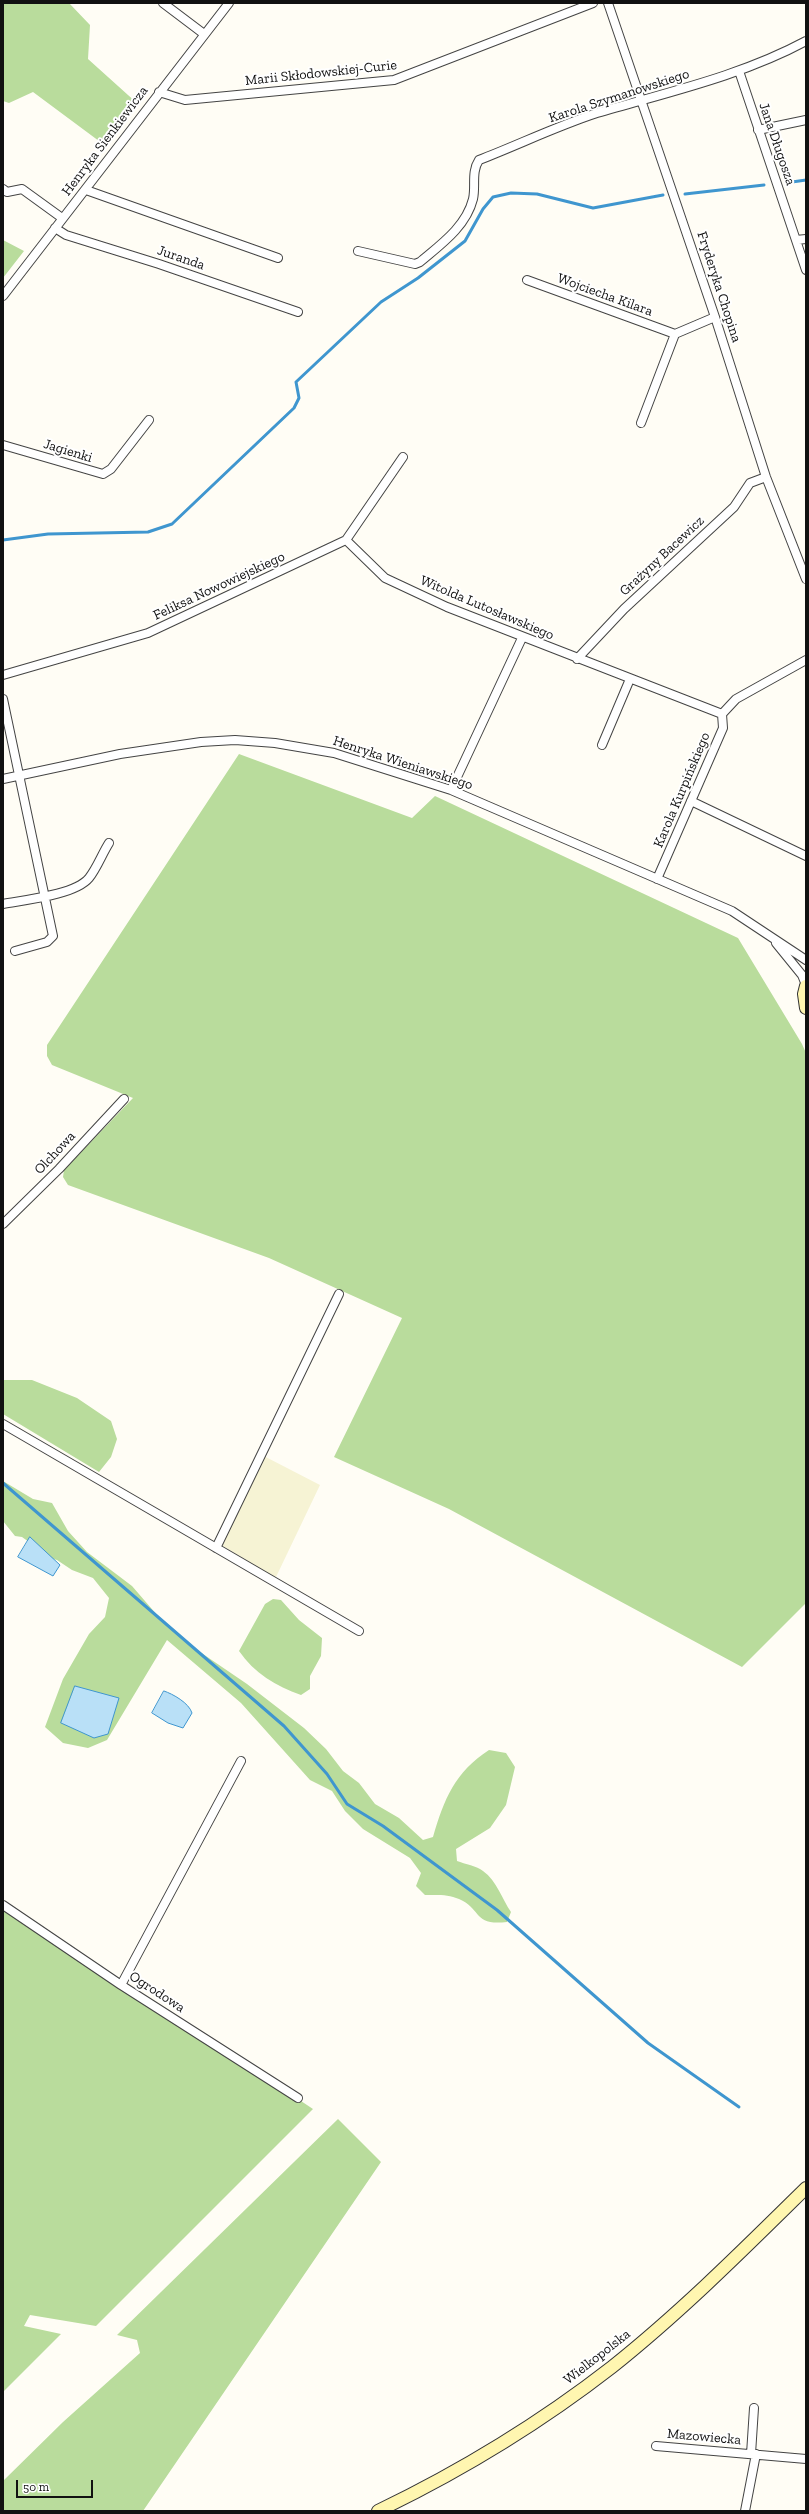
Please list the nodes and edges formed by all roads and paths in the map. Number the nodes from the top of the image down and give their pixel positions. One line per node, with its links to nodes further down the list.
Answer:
1 (163, 3): 5 (street)
2 (229, 3): 5 (street, Henryka Sienkiewicza)
3 (593, 3): 8 (street, Marii Skłodowskiej-Curie)
4 (608, 3): 9 (street, Fryderyka Chopina)
5 (204, 34): 8 (street, Henryka Sienkiewicza)
6 (806, 40): 7 (street, Karola Szymanowskiego)
7 (739, 71): 9 (street, Karola Szymanowskiego); 11 (street, Jana Długosza)
8 (159, 92): 13 (street, Henryka Sienkiewicza)
9 (643, 102): 18 (street, Karola Szymanowskiego); 24 (street, Fryderyka Chopina)
10 (806, 120): 11 (street)
11 (758, 130): 17 (street, Jana Długosza)
12 (3, 189): 14 (street)
13 (86, 190): 14 (street, Henryka Sienkiewicza); 19 (street)
14 (62, 218): 15 (street, Henryka Sienkiewicza)
15 (55, 228): 22 (street, Henryka Sienkiewicza); 23 (street, Juranda)
16 (806, 239): 17 (street)
17 (796, 240): 20 (street, Jana Długosza)
18 (358, 251)
19 (278, 258)
20 (806, 270)
21 (526, 280): 25 (street, Wojciecha Kilara)
22 (3, 296)
23 (298, 312)
24 (715, 317): 25 (street); 30 (street, Fryderyka Chopina)
25 (675, 334): 27 (street)
26 (149, 420): 28 (street, Jagienki)
27 (641, 422)
28 (3, 445)
29 (403, 457): 31 (street)
30 (766, 477): 32 (street, Fryderyka Chopina); 34 (street, Grażyny Bacewicz)
31 (346, 540): 33 (street, Witolda Lutosławskiego); 36 (street, Feliksa Nowowiejskiego)
32 (806, 579)
33 (522, 638): 34 (street, Witolda Lutosławskiego); 43 (street)
34 (577, 659): 37 (street, Witolda Lutosławskiego)
35 (806, 660): 39 (street)
36 (3, 675)
37 (630, 679): 39 (street, Witolda Lutosławskiego); 40 (street)
38 (3, 699): 41 (street)
39 (722, 714): 44 (street, Karola Kurpińskiego)
40 (602, 745)
41 (18, 776): 42 (street, Henryka Wieniawskiego); 43 (street, Henryka Wieniawskiego); 48 (street)
42 (3, 779)
43 (451, 790): 47 (street, Henryka Wieniawskiego)
44 (691, 801): 46 (street); 47 (street, Karola Kurpińskiego)
45 (109, 843): 48 (street)
46 (806, 856)
47 (658, 879): 50 (street, Henryka Wieniawskiego)
48 (45, 897): 49 (street); 51 (street)
49 (3, 904)
50 (770, 935): 52 (street, Henryka Wieniawskiego); 53 (street, Henryka Wieniawskiego)
51 (15, 951)
52 (806, 960)
53 (806, 986): 54 (main road)
54 (806, 1008)
55 (124, 1099): 56 (street, Olchowa)
56 (3, 1224)
57 (339, 1294): 59 (street)
58 (3, 1424): 59 (street)
59 (216, 1548): 60 (street)
60 (359, 1631)
61 (241, 1761): 63 (street)
62 (3, 1905): 63 (street, Ogrodowa)
63 (121, 1985): 64 (street, Ogrodowa)
64 (298, 2098)
65 (806, 2188): 70 (main road, Wielkopolska)
66 (754, 2408): 68 (street, Mazowiecka)
67 (656, 2446): 68 (street, Mazowiecka)
68 (753, 2454): 69 (street, Mazowiecka); 71 (street, Mazowiecka)
69 (806, 2459)
70 (378, 2511)
71 (746, 2511)

